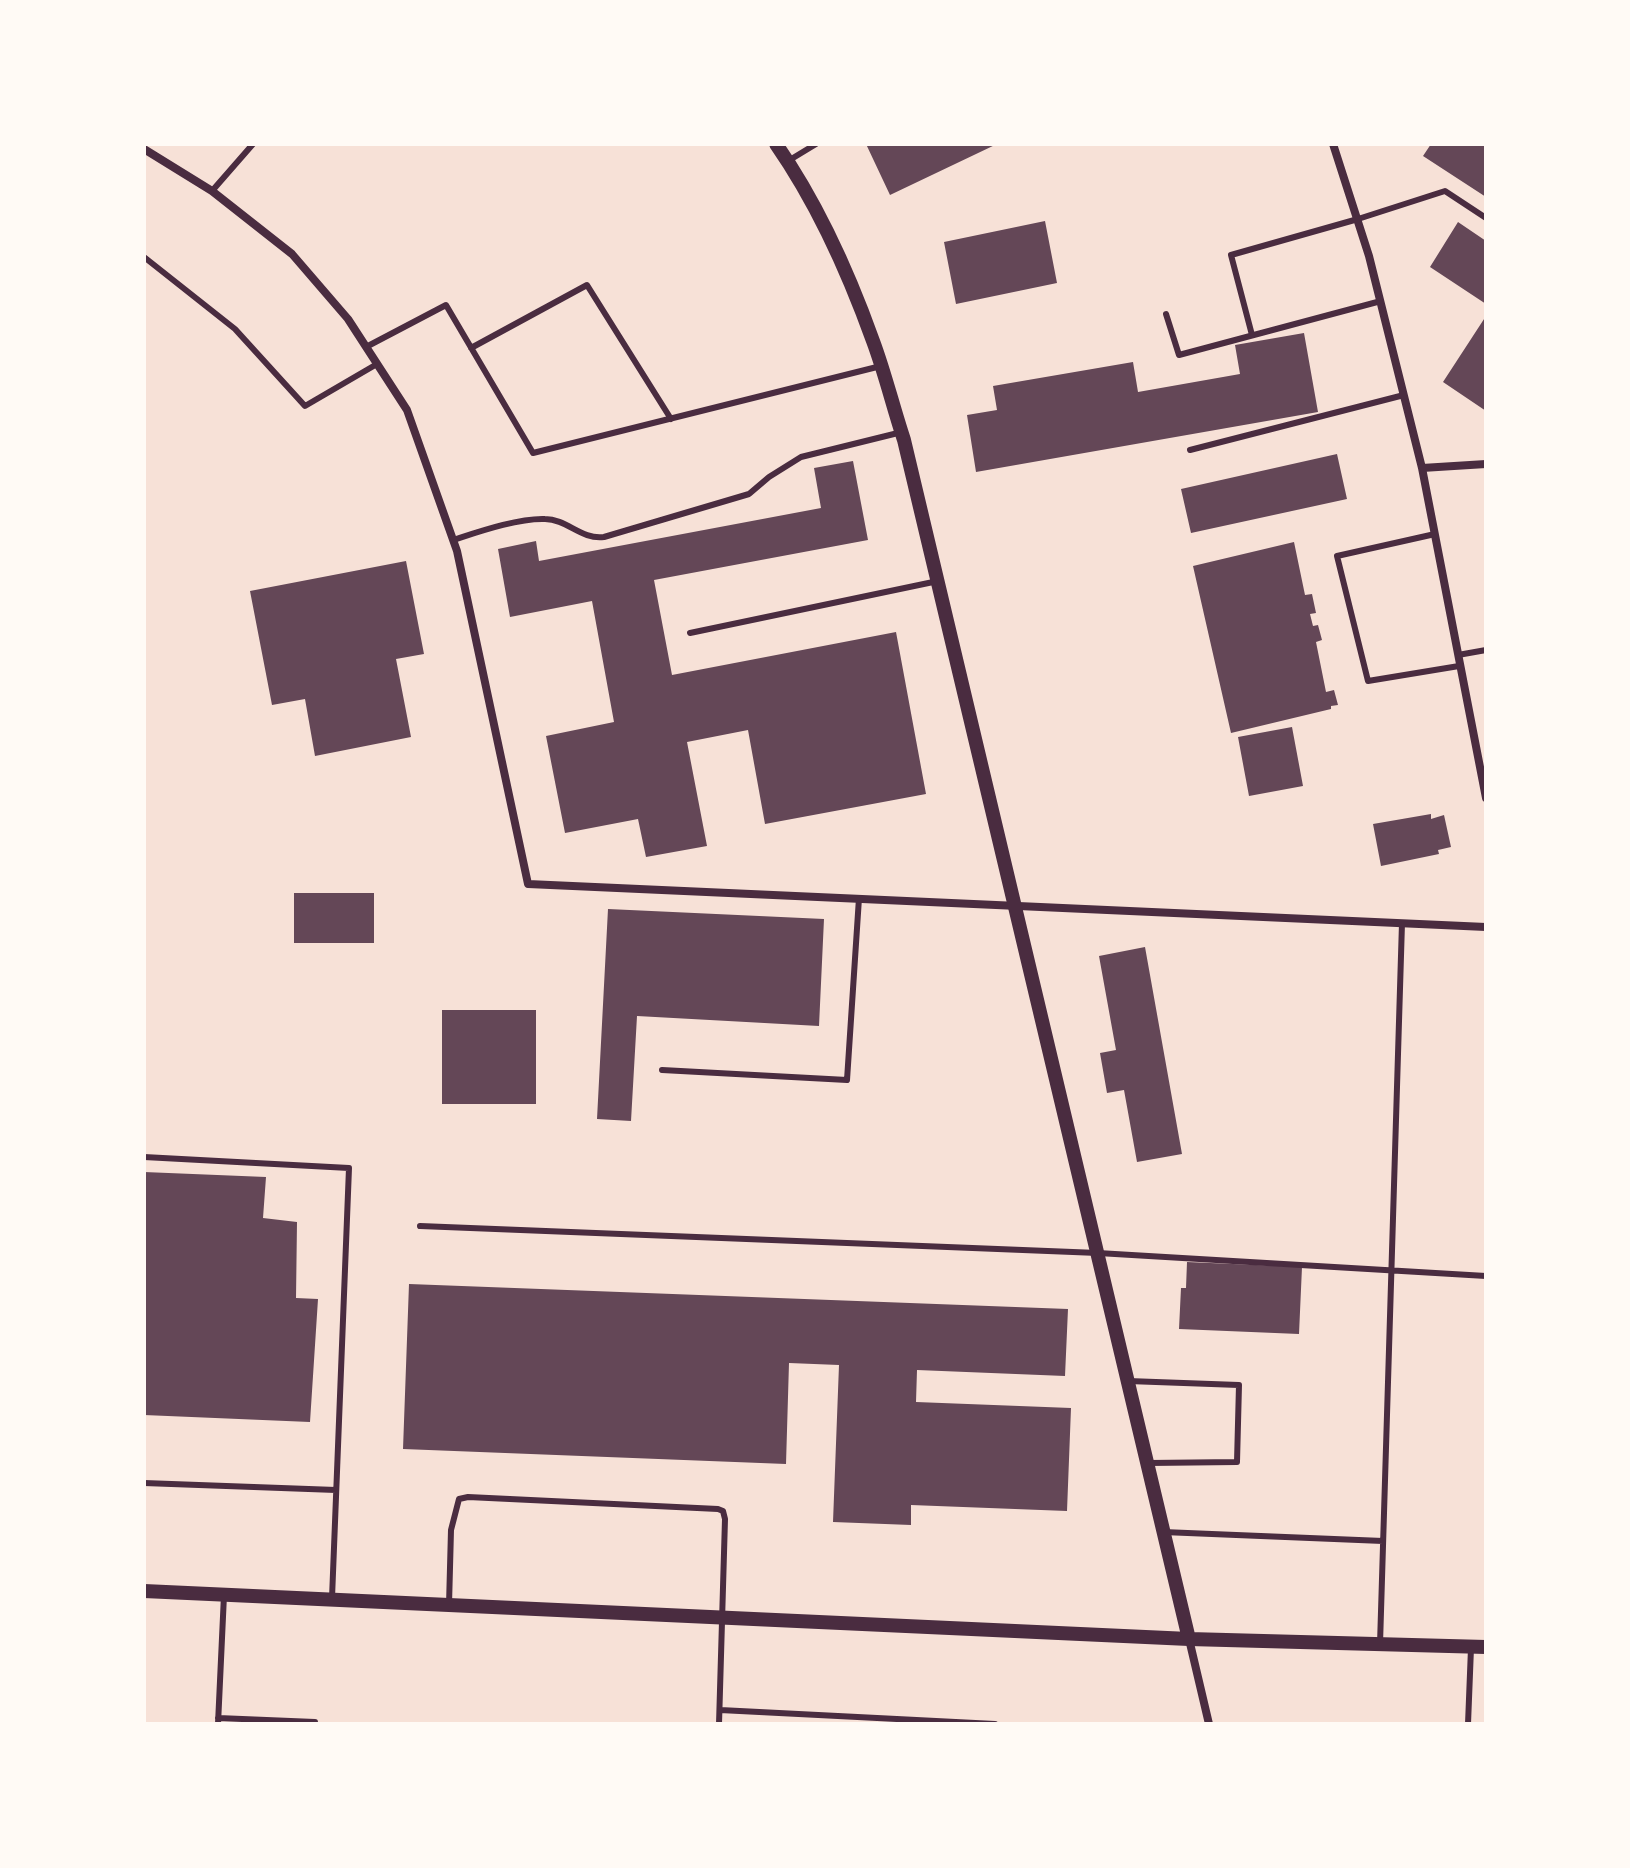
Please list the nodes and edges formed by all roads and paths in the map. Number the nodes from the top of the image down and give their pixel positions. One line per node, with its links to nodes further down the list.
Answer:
1 (253, 144): 7 (lane)
2 (776, 144): 6 (street)
3 (816, 144): 6 (lane)
4 (1333, 144): 9 (street)
5 (146, 147): 7 (street)
6 (788, 161): 17 (street)
7 (212, 191): 14 (street)
8 (1486, 218): 9 (lane)
9 (1358, 219): 11 (street); 13 (lane)
10 (144, 257): 16 (lane)
11 (1381, 301): 13 (lane); 18 (street)
12 (1166, 314): 13 (lane)
13 (1252, 335)
14 (366, 347): 15 (lane); 16 (street)
15 (471, 348): 19 (lane); 19 (lane)
16 (377, 364): 25 (street)
17 (881, 366): 19 (lane); 20 (street)
18 (1404, 395): 21 (lane); 23 (street)
19 (671, 419)
20 (902, 432): 25 (lane); 26 (street)
21 (1190, 450)
22 (1486, 464): 23 (street)
23 (1422, 468): 24 (street)
24 (1435, 534): 29 (street); 30 (lane)
25 (453, 540): 33 (street)
26 (938, 581): 27 (lane); 34 (street)
27 (690, 633)
28 (1486, 650): 29 (lane)
29 (1458, 655): 30 (street)
30 (1459, 666): 31 (street)
31 (1482, 766): 32 (street)
32 (1486, 798)
33 (859, 898): 34 (street); 37 (lane)
34 (1015, 906): 35 (street); 40 (street)
35 (1402, 923): 36 (street); 41 (lane)
36 (1486, 927)
37 (662, 1070)
38 (144, 1157): 46 (lane)
39 (420, 1226): 40 (lane)
40 (1098, 1253): 41 (lane); 43 (street)
41 (1390, 1270): 42 (lane); 48 (lane)
42 (1486, 1276)
43 (1128, 1381): 44 (street); 44 (lane)
44 (1147, 1463): 47 (street)
45 (144, 1483): 46 (lane)
46 (336, 1490): 51 (lane)
47 (1163, 1532): 48 (lane); 54 (street)
48 (1383, 1541): 55 (lane)
49 (144, 1591): 50 (street)
50 (224, 1595): 51 (street); 58 (lane)
51 (332, 1600): 52 (street)
52 (449, 1605): 53 (street); 53 (lane)
53 (724, 1618): 54 (street); 57 (lane)
54 (1189, 1639): 55 (street); 62 (street)
55 (1380, 1644): 56 (street)
56 (1478, 1646): 63 (lane)
57 (720, 1710): 60 (lane); 61 (lane)
58 (218, 1721): 59 (lane)
59 (315, 1724)
60 (719, 1724)
61 (995, 1724)
62 (1209, 1724)
63 (1468, 1724)

